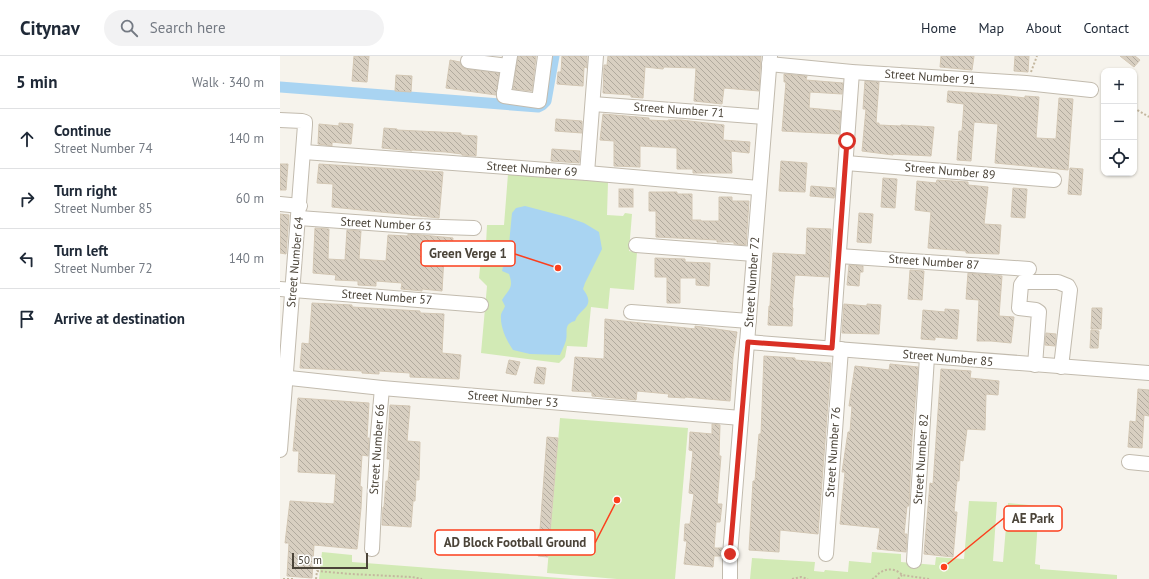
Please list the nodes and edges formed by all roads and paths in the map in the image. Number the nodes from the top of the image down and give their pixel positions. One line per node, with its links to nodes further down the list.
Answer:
1 (545, 56): 6 (street)
2 (596, 56): 10 (street)
3 (1037, 56): 8 (path)
4 (468, 60): 6 (street)
5 (769, 60): 7 (street, Street Number 91); 12 (street, Street Number 72)
6 (509, 61)
7 (852, 72): 8 (street, Street Number 91); 16 (street, Street Number 76)
8 (1026, 83): 9 (street, Street Number 91)
9 (1091, 90)
10 (593, 104): 12 (street, Street Number 71); 17 (street)
11 (1137, 110): 13 (path)
12 (765, 117): 19 (street, Street Number 72)
13 (1149, 117)
14 (280, 120): 15 (street, Street Number 64)
15 (304, 152): 17 (street, Street Number 69); 21 (street, Street Number 64)
16 (846, 163): 18 (street, Street Number 89); 25 (street, Street Number 76)
17 (587, 173): 19 (street, Street Number 69)
18 (1054, 180)
19 (759, 188): 24 (street, Street Number 72)
20 (280, 204): 21 (street, Street Number 63)
21 (299, 212): 22 (street, Street Number 63); 27 (street, Street Number 64)
22 (474, 228)
23 (636, 245): 24 (street)
24 (754, 254): 30 (street, Street Number 72)
25 (838, 256): 26 (street, Street Number 87); 32 (street, Street Number 76)
26 (1029, 269)
27 (286, 290): 28 (street, Street Number 57); 37 (street, Street Number 64)
28 (482, 305)
29 (631, 312): 30 (street)
30 (749, 321): 31 (street, Street Number 72)
31 (748, 342): 32 (street, Street Number 85); 39 (street, Street Number 72)
32 (837, 349): 33 (street, Street Number 85); 44 (street, Street Number 76)
33 (928, 357): 34 (street, Street Number 85); 45 (street, Street Number 82)
34 (1035, 365): 35 (street, Street Number 85); 35 (street)
35 (1061, 367): 36 (street, Street Number 85)
36 (1149, 374)
37 (283, 378): 38 (street, Street Number 53); 40 (street, Street Number 64)
38 (382, 388): 39 (street, Street Number 53); 43 (street, Street Number 66)
39 (741, 418): 53 (street, Street Number 72)
40 (280, 450)
41 (1129, 462): 42 (street)
42 (1149, 464)
43 (372, 549)
44 (826, 554)
45 (914, 561)
46 (902, 575): 57 (path); 58 (path); 59 (path)
47 (381, 576): 50 (path); 51 (path); 52 (path)
48 (283, 579): 49 (path)
49 (294, 579)
50 (316, 579)
51 (382, 579)
52 (422, 579)
53 (730, 579)
54 (792, 579): 55 (path)
55 (808, 579)
56 (872, 579): 57 (path)
57 (875, 579)
58 (898, 579)
59 (929, 579)

